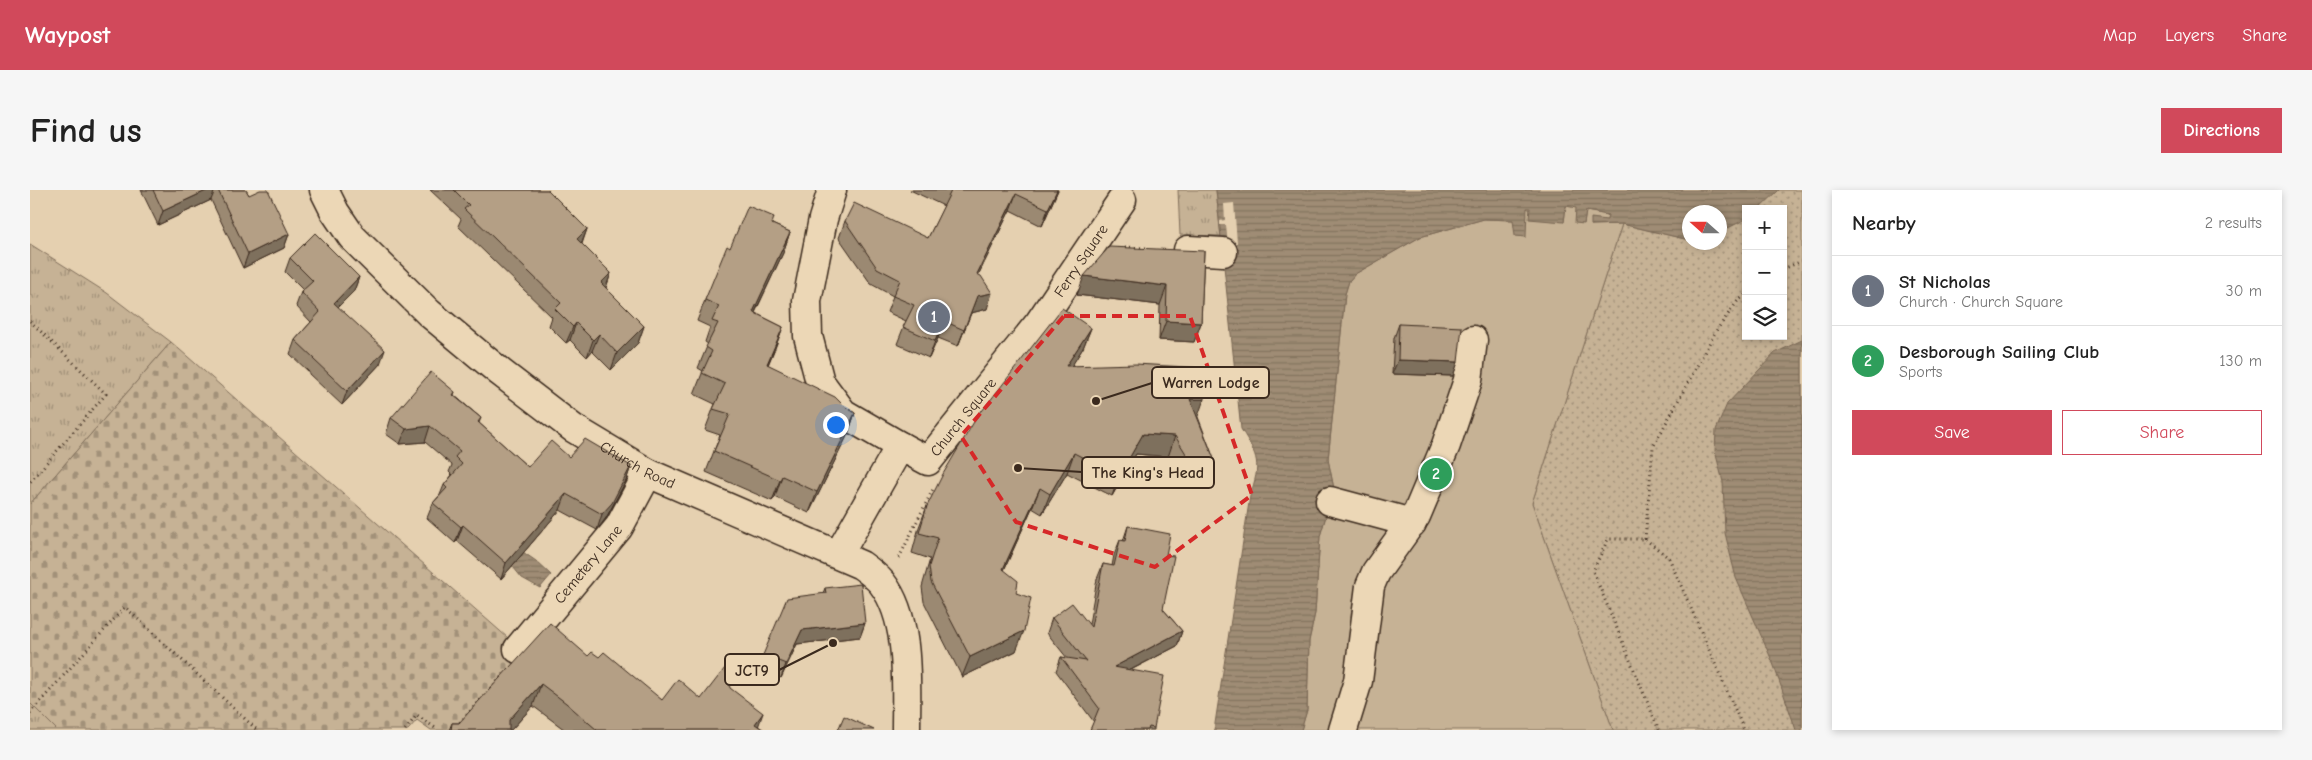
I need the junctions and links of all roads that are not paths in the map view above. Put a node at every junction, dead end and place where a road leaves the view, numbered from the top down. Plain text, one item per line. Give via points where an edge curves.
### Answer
1 (324, 190) edge
2 (832, 190) edge
3 (1122, 200) dead end
4 (1188, 250) edge
5 (1223, 252) dead end
6 (1039, 323) joint
7 (1473, 340) dead end
8 (900, 446) junction
9 (648, 473) junction
10 (1330, 502) dead end
11 (1412, 523) junction
12 (839, 554) junction
13 (518, 648) road end
14 (906, 730) edge
15 (1343, 730) edge

1 - 9 street, Church Road via 352,237 429,313 573,428
2 - 8 street via 807,302 808,336 820,382 843,413
3 - 6 street, Ferry Square
4 - 5 street
6 - 8 street, Church Square via 928,461
7 - 11 street via 1468,380 1446,445
8 - 12 street
9 - 12 street, Church Road
9 - 13 street, Cemetery Lane via 619,527
10 - 11 street
11 - 15 street via 1376,572 1370,586 1358,681
12 - 14 street, Church Road via 862,565 881,582 893,602 901,630 905,667

